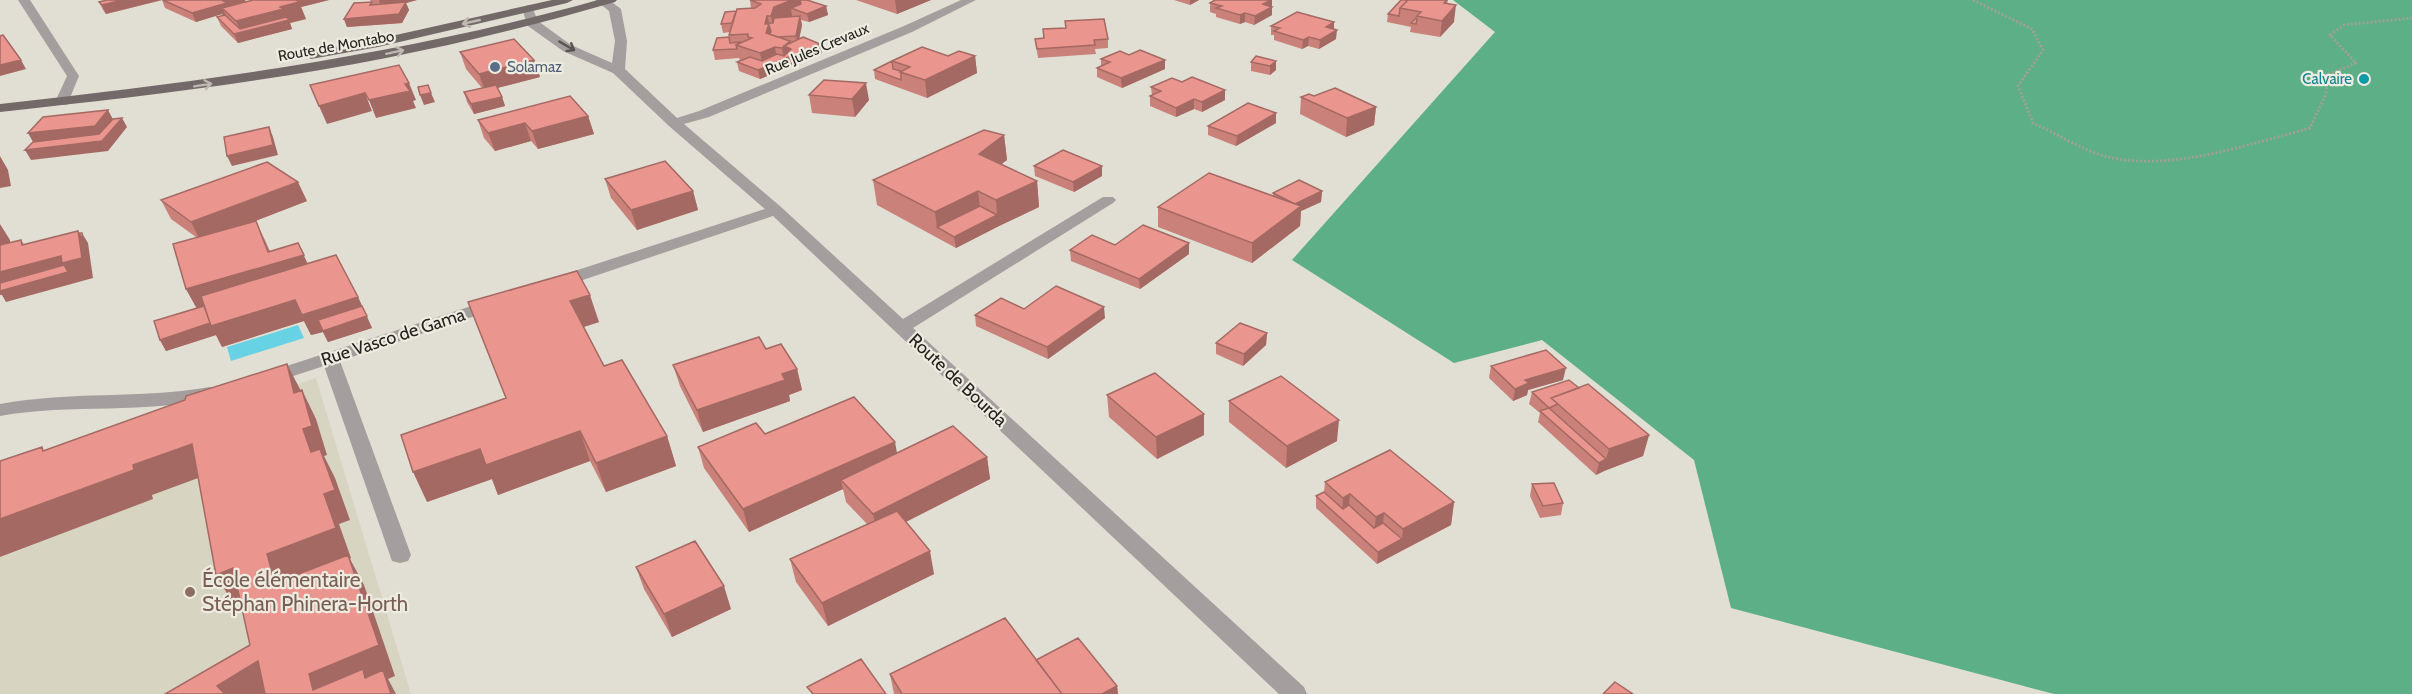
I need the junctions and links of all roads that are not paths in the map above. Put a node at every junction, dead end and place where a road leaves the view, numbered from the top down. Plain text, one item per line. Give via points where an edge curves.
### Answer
1 (24, 0) edge
2 (567, 0) edge
3 (970, 0) edge
4 (606, 1) edge
5 (528, 9) junction
6 (532, 23) junction
7 (618, 70) junction
8 (62, 102) junction
9 (0, 108) edge
10 (674, 123) junction
11 (1108, 200) dead end
12 (776, 210) junction
13 (544, 287) edge
14 (510, 298) edge
15 (902, 327) junction
16 (330, 358) junction
17 (249, 384) edge
18 (231, 389) edge
19 (0, 410) edge
20 (400, 555) dead end
21 (1295, 694) edge

1 - 8 street via 73,76
2 - 5 main road, Route de Montabo
3 - 10 street, Rue Jules Crevaux via 704,114
4 - 6 main road, Route de Montabo
4 - 7 street via 615,9 621,40
5 - 6 street
5 -> 8 main road, Route de Montabo via 378,43 122,87
6 -> 7 street, Route de Bourda via 567,48
8 -> 6 main road, Route de Montabo via 194,87 339,63
7 - 10 street, Route de Bourda
8 - 9 main road, Route de Montabo
10 - 12 street, Route de Bourda
11 - 15 street
12 - 13 street
12 - 15 street, Route de Bourda
14 - 16 street, Rue Vasco de Gama
15 - 21 street, Route de Bourda
16 - 17 street, Rue Vasco de Gama
16 - 20 street
18 - 19 street via 165,400 34,404

